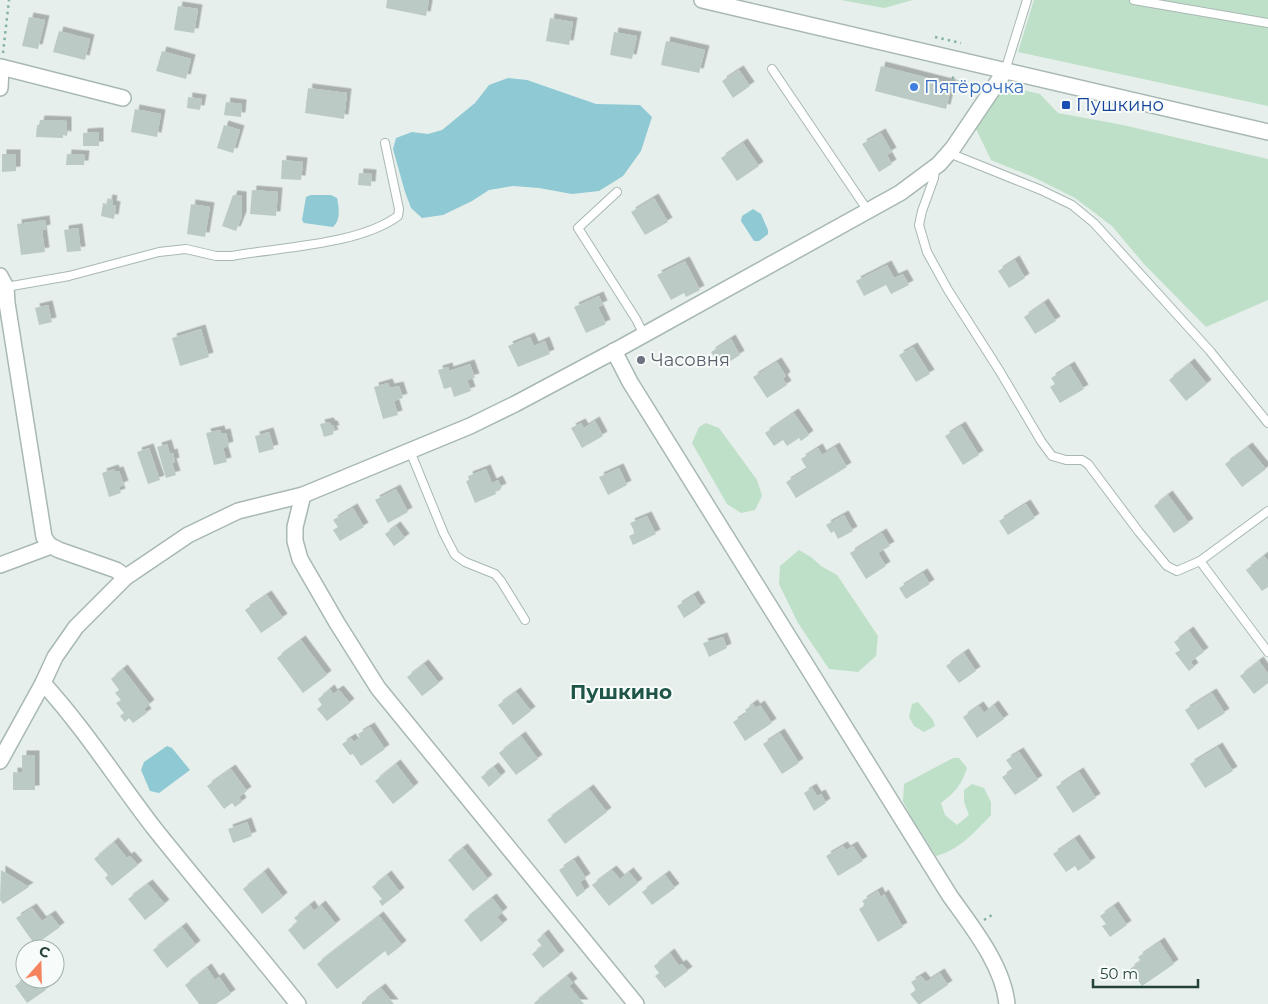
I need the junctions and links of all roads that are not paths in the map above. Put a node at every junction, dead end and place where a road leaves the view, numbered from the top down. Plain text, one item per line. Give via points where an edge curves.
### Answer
1 (702, 0) edge
2 (1027, 0) edge
3 (1134, 0) edge
4 (1268, 23) edge
5 (1, 67) edge
6 (772, 68) dead end
7 (1004, 70) junction
8 (0, 88) edge
9 (123, 98) dead end
10 (1268, 132) edge
11 (385, 143) dead end
12 (949, 153) junction
13 (935, 166) junction
14 (617, 192) dead end
15 (868, 211) junction
16 (3, 282) edge
17 (644, 335) junction
18 (614, 351) junction
19 (1268, 423) edge
20 (410, 451) junction
21 (303, 495) junction
22 (1268, 510) edge
23 (51, 546) junction
24 (1200, 560) junction
25 (0, 566) edge
26 (126, 577) junction
27 (525, 620) dead end
28 (1268, 652) edge
29 (43, 683) junction
30 (0, 761) edge
31 (298, 1004) edge
32 (636, 1004) edge
33 (1007, 1004) edge

1 - 7 street
2 - 7 lane
3 - 4 lane
5 - 8 street
5 - 9 street
6 - 15 lane
7 - 10 street
7 - 12 street
11 - 16 lane via 399,209 398,216 379,227 348,238 232,256 186,249 159,252 68,276
12 - 13 street
12 - 19 lane via 1049,193 1072,205 1094,223 1210,351
13 - 15 street via 900,193
13 - 24 lane via 919,225 924,245 1040,441 1052,456 1082,460 1088,464 1167,566 1177,571
14 - 17 lane via 578,228
15 - 17 street
16 - 23 street via 40,521 44,537
17 - 18 street
18 - 20 street via 515,404
18 - 33 street via 630,382 986,949 1006,994
20 - 21 street
20 - 27 lane via 455,555 495,574
21 - 26 street via 221,519 188,535
21 - 32 street via 295,527 300,560 378,688
22 - 24 lane
23 - 25 street
23 - 26 street via 116,570
24 - 28 lane
26 - 29 street via 76,627 55,657
29 - 30 street
29 - 31 street via 190,873

